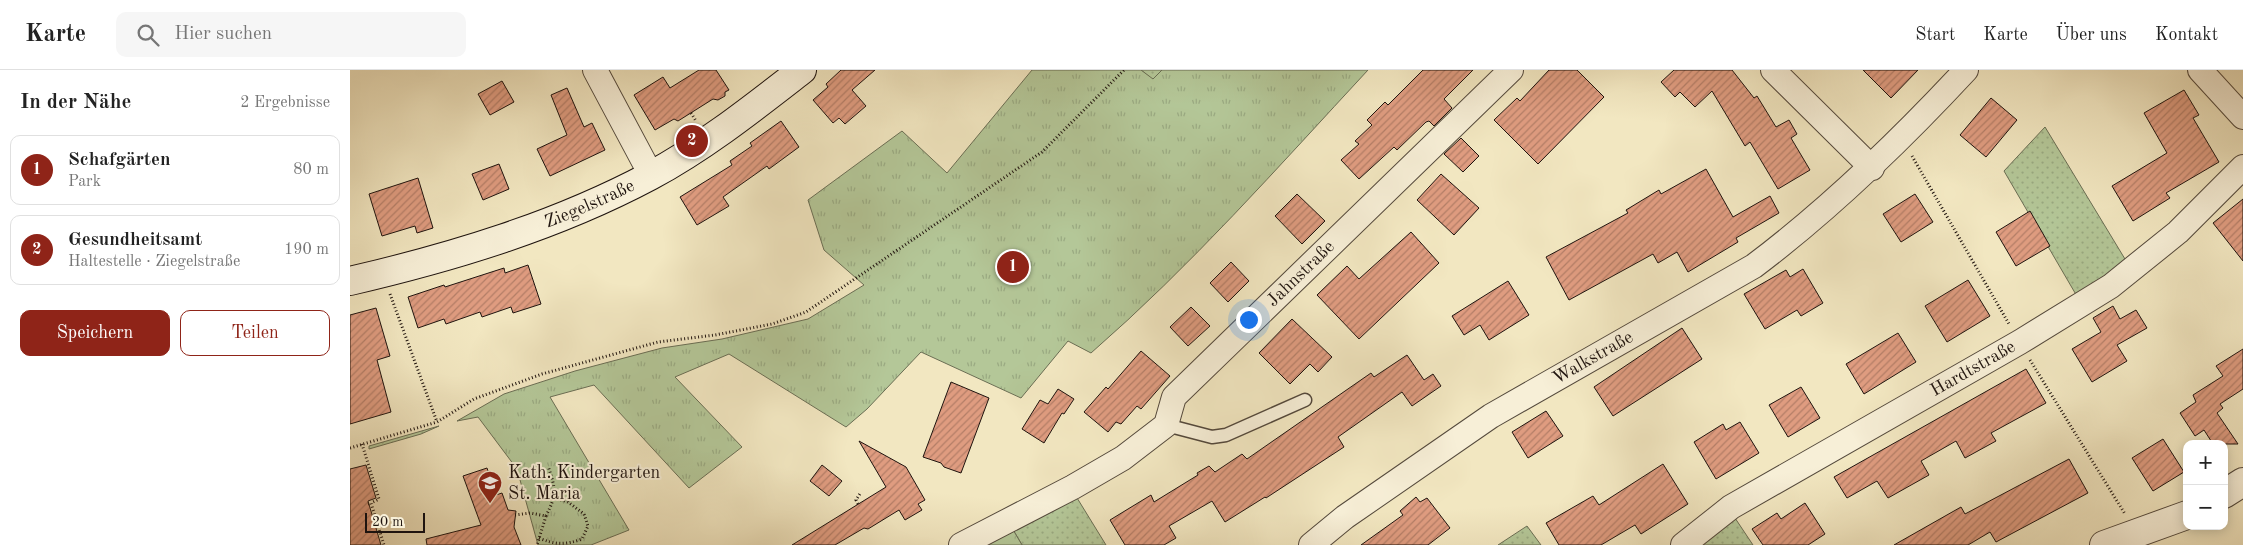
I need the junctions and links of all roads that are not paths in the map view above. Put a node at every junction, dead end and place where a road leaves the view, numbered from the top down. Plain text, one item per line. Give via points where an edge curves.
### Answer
1 (595, 70) edge
2 (802, 70) edge
3 (1512, 70) edge
4 (1773, 70) edge
5 (1966, 70) edge
6 (2200, 70) edge
7 (2243, 116) edge
8 (2243, 167) edge
9 (1872, 168) junction
10 (651, 175) junction
11 (350, 282) edge
12 (1305, 400) dead end
13 (1166, 425) junction
14 (2243, 482) edge
15 (2228, 491) edge
16 (2183, 516) edge
17 (961, 545) edge
18 (1310, 545) edge
19 (1683, 545) edge
20 (2104, 545) edge

1 - 10 street
2 - 10 main road, Ziegelstraße via 729,127
3 - 13 street, Jahnstraße via 1174,397
4 - 9 street
5 - 9 street, Walkstraße
6 - 7 street
8 - 19 street, Hardtstraße via 2178,232 2111,286 2020,342 1731,507
9 - 18 street, Walkstraße via 1754,266 1490,416
10 - 11 main road, Ziegelstraße via 534,227 463,251
12 - 13 lane via 1226,435 1212,437
13 - 17 street via 1106,468
14 - 15 main road
16 - 20 main road

